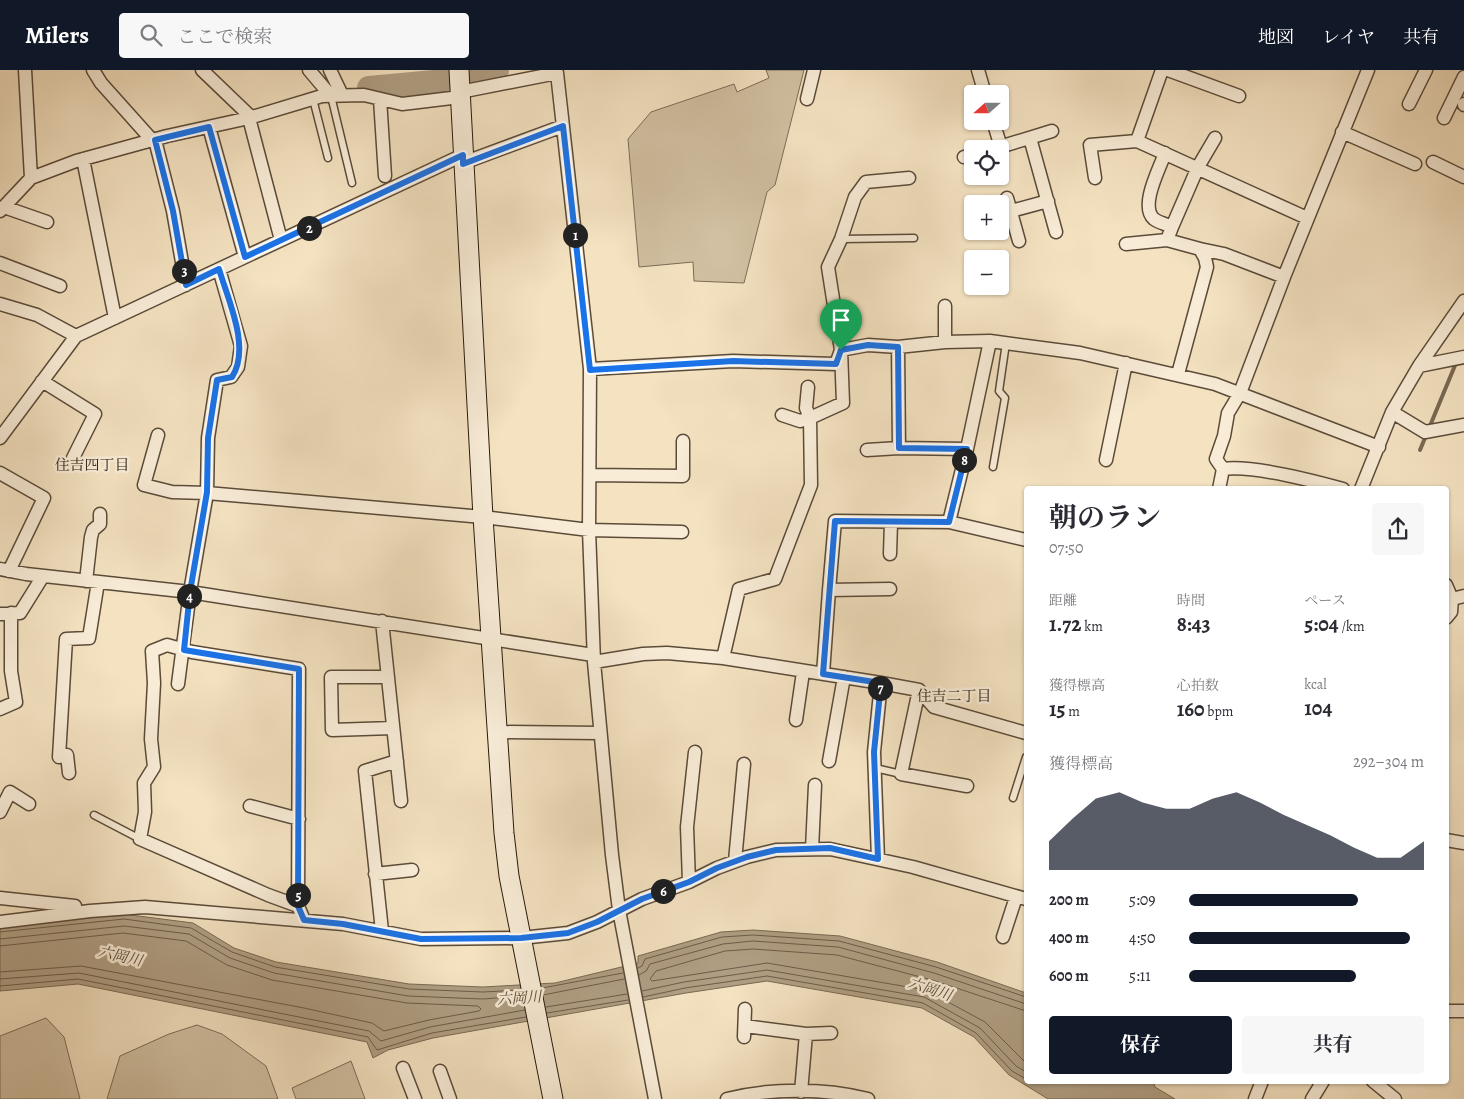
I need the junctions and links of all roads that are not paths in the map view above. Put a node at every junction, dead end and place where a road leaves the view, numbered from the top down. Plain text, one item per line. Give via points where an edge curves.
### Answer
1 (25, 70) edge
2 (93, 70) edge
3 (202, 70) edge
4 (309, 70) edge
5 (330, 70) edge
6 (814, 70) edge
7 (978, 70) edge
8 (1162, 70) edge
9 (1168, 70) edge
10 (1368, 70) edge
11 (1426, 70) edge
12 (560, 71) edge
13 (1464, 77) edge
14 (460, 83) edge
15 (983, 85) edge
16 (336, 95) junction
17 (1239, 96) dead end
18 (313, 98) junction
19 (380, 99) junction
20 (807, 99) dead end
21 (1409, 104) dead end
22 (250, 117) junction
23 (1444, 118) dead end
24 (563, 126) junction
25 (209, 127) junction
26 (1052, 131) dead end
27 (1342, 132) junction
28 (1030, 138) junction
29 (1214, 138) dead end
30 (153, 140) junction
31 (1137, 141) junction
32 (1009, 144) edge
33 (1165, 153) junction
34 (328, 158) dead end
35 (84, 159) junction
36 (463, 159) junction
37 (1433, 162) dead end
38 (1415, 164) dead end
39 (1198, 167) junction
40 (385, 176) dead end
41 (1464, 176) edge
42 (31, 178) junction
43 (909, 178) dead end
44 (1095, 178) dead end
45 (352, 183) dead end
46 (1048, 201) junction
47 (1009, 204) edge
48 (2, 209) edge
49 (1011, 211) junction
50 (1307, 218) junction
51 (47, 222) dead end
52 (1172, 227) junction
53 (1056, 232) dead end
54 (914, 238) dead end
55 (841, 239) junction
56 (281, 240) junction
57 (1167, 240) junction
58 (1019, 241) dead end
59 (1126, 244) dead end
60 (1200, 249) junction
61 (245, 257) junction
62 (0, 263) edge
63 (219, 269) junction
64 (1284, 277) junction
65 (186, 285) junction
66 (60, 286) dead end
67 (1464, 301) edge
68 (0, 304) edge
69 (945, 306) dead end
70 (115, 318) junction
71 (76, 336) junction
72 (990, 341) junction
73 (945, 342) junction
74 (1006, 343) junction
75 (898, 347) junction
76 (841, 350) junction
77 (1464, 357) edge
78 (1126, 363) junction
79 (1419, 366) junction
80 (590, 370) junction
81 (1178, 374) junction
82 (42, 381) junction
83 (808, 388) dead end
84 (1240, 393) junction
85 (1392, 412) junction
86 (782, 415) dead end
87 (810, 418) junction
88 (1464, 425) edge
89 (158, 435) dead end
90 (0, 438) edge
91 (684, 441) dead end
92 (1379, 447) junction
93 (899, 448) junction
94 (967, 449) junction
95 (867, 450) dead end
96 (73, 458) dead end
97 (1106, 460) dead end
98 (994, 467) dead end
99 (1223, 469) junction
100 (0, 473) edge
101 (590, 475) junction
102 (1220, 486) edge
103 (1332, 486) edge
104 (1362, 486) edge
105 (207, 492) junction
106 (100, 514) dead end
107 (483, 517) junction
108 (891, 522) junction
109 (949, 522) junction
110 (589, 530) junction
111 (682, 532) dead end
112 (1024, 540) edge
113 (890, 554) dead end
114 (4, 570) edge
115 (42, 576) junction
116 (92, 581) junction
117 (1449, 588) edge
118 (890, 589) dead end
119 (829, 590) junction
120 (190, 592) junction
121 (1458, 598) edge
122 (5, 614) edge
123 (1449, 614) edge
124 (382, 621) junction
125 (491, 640) junction
126 (184, 650) junction
127 (723, 658) junction
128 (593, 659) junction
129 (803, 672) junction
130 (823, 674) junction
131 (388, 677) junction
132 (844, 677) junction
133 (881, 683) junction
134 (178, 684) dead end
135 (919, 690) junction
136 (0, 709) edge
137 (796, 720) dead end
138 (393, 728) junction
139 (497, 732) junction
140 (1024, 732) edge
141 (600, 733) junction
142 (695, 752) dead end
143 (397, 761) junction
144 (829, 761) dead end
145 (1024, 763) edge
146 (744, 764) dead end
147 (875, 768) junction
148 (69, 772) dead end
149 (901, 774) junction
150 (815, 785) dead end
151 (967, 786) dead end
152 (1013, 798) dead end
153 (401, 801) dead end
154 (29, 804) dead end
155 (250, 806) dead end
156 (0, 812) edge
157 (94, 815) dead end
158 (299, 819) junction
159 (140, 839) junction
160 (1449, 840) edge
161 (1464, 843) edge
162 (812, 849) junction
163 (878, 859) junction
164 (735, 861) junction
165 (412, 870) dead end
166 (375, 874) junction
167 (689, 882) junction
168 (0, 898) edge
169 (1021, 898) edge
170 (298, 906) junction
171 (619, 910) junction
172 (80, 912) junction
173 (304, 920) junction
174 (0, 922) edge
175 (382, 932) junction
176 (1003, 937) dead end
177 (521, 938) junction
178 (745, 1009) dead end
179 (1464, 1011) edge
180 (1449, 1012) edge
181 (1464, 1018) edge
182 (832, 1033) dead end
183 (806, 1034) junction
184 (403, 1068) dead end
185 (440, 1071) dead end
186 (1261, 1084) edge
187 (1321, 1084) edge
188 (1377, 1084) edge
189 (801, 1092) junction
190 (756, 1096) edge
191 (415, 1099) edge
192 (450, 1099) edge
193 (553, 1099) edge
194 (655, 1099) edge
195 (727, 1099) edge
196 (868, 1099) edge
197 (1255, 1099) edge
198 (1312, 1099) edge
199 (1395, 1099) edge

1 - 42 street
2 - 30 street
3 - 22 street
4 - 16 street
5 - 16 street
6 - 20 street
7 - 15 street
8 - 31 street
9 - 17 street
10 - 27 street
11 - 21 street
12 - 14 street
12 - 24 street
13 - 23 street
14 - 19 street via 402,104
14 - 36 street
16 - 18 street
16 - 19 street via 364,95
16 - 45 lane
18 - 22 street
18 - 34 lane
19 - 40 street
22 - 25 street
22 - 56 street
24 - 36 street
24 - 80 street
25 - 30 street
25 - 61 street
26 - 28 street
27 - 38 street
27 - 50 street
28 - 32 street
28 - 46 street
29 - 39 street
30 - 35 street
30 - 65 street via 173,211
31 - 33 street
31 - 44 street via 1090,145
33 - 39 street
33 - 52 street via 1148,207 1155,219
35 - 42 street
35 - 70 street
36 - 56 street
36 - 107 street
37 - 41 street
39 - 50 street
39 - 52 street
42 - 48 street
43 - 55 street via 866,182 855,198
46 - 49 street
46 - 53 street
47 - 49 street
48 - 51 street
49 - 58 street
50 - 64 street
52 - 57 street
54 - 55 lane
55 - 76 street via 828,267
56 - 61 street
57 - 59 street
57 - 60 street
60 - 64 street via 1224,254
60 - 81 street via 1207,267
61 - 63 street
62 - 66 street
63 - 65 street
63 - 105 street via 241,346 238,367 232,377 217,380 208,438
64 - 84 street
65 - 70 street
67 - 79 street
68 - 71 street via 37,315
69 - 73 street
70 - 71 street
71 - 82 street
72 - 73 street
72 - 74 street
72 - 94 street
73 - 75 street
74 - 78 street
74 - 98 lane via 999,391 1005,398
75 - 76 street via 868,345
75 - 93 street
76 - 80 street via 836,364 733,361
76 - 87 street via 843,403
77 - 79 street
78 - 81 street
78 - 97 street
79 - 85 street
80 - 101 street
81 - 84 street
82 - 90 street
82 - 96 street via 95,414
83 - 87 street via 806,408
84 - 92 street
84 - 99 street via 1228,413 1216,458
85 - 88 street via 1425,432
85 - 92 street
86 - 87 street via 800,421
87 - 127 street via 811,485 803,509 774,579 739,589
89 - 105 street via 144,485 172,492
91 - 101 street via 683,476
92 - 104 street
93 - 94 street
93 - 95 street
94 - 109 street
99 - 102 street
99 - 103 street via 1236,467
100 - 114 street via 44,498
101 - 110 street
105 - 107 street
105 - 120 street
106 - 116 street via 100,524 91,537
107 - 110 street
107 - 125 street
108 - 109 street
108 - 113 street
108 - 119 street via 835,521
109 - 112 street
110 - 111 street
110 - 128 street
114 - 115 street
115 - 116 street
115 - 122 street via 20,613
116 - 120 street
116 - 148 street via 89,638 66,639 59,757 67,755
117 - 121 street
118 - 119 street
119 - 130 street
120 - 124 street
120 - 126 street
121 - 123 street
122 - 136 street via 16,702
124 - 125 street
124 - 131 street
125 - 128 street
125 - 139 street
126 - 134 street
126 - 158 street via 299,669
126 - 159 street via 167,645 152,651 151,739 154,767 144,783 146,812
127 - 128 street via 643,654
127 - 129 street
128 - 141 street
129 - 130 street
129 - 137 street
130 - 132 street
131 - 138 street
131 - 138 street via 331,677 332,730
132 - 133 street
132 - 144 street
133 - 135 street
133 - 147 street via 875,731
135 - 140 street via 934,707
135 - 149 street
138 - 143 street
139 - 141 street
139 - 177 street via 504,833
141 - 171 street
142 - 167 street via 687,827
143 - 153 street
143 - 166 street via 365,771
145 - 152 lane
146 - 164 street
147 - 149 lane
147 - 163 street
149 - 151 street
150 - 162 street
154 - 156 street via 10,792
155 - 158 street
157 - 159 lane
158 - 170 street
159 - 170 street via 268,896
160 - 161 street
162 - 163 street via 830,848
162 - 164 street via 776,850
163 - 169 street
164 - 167 street
165 - 166 street
166 - 175 street
167 - 171 street
168 - 172 street via 74,906
169 - 176 street
170 - 173 street
171 - 177 street via 568,933
171 - 194 street
172 - 173 street via 146,907
172 - 174 street
173 - 175 street
175 - 177 street via 421,939
177 - 193 street
178 - 183 street via 744,1032
179 - 180 street
179 - 181 street
182 - 183 street
183 - 189 street
184 - 191 street
185 - 192 street
186 - 197 street
187 - 198 street
188 - 199 street
189 - 190 street
189 - 196 street via 848,1094
190 - 195 street

